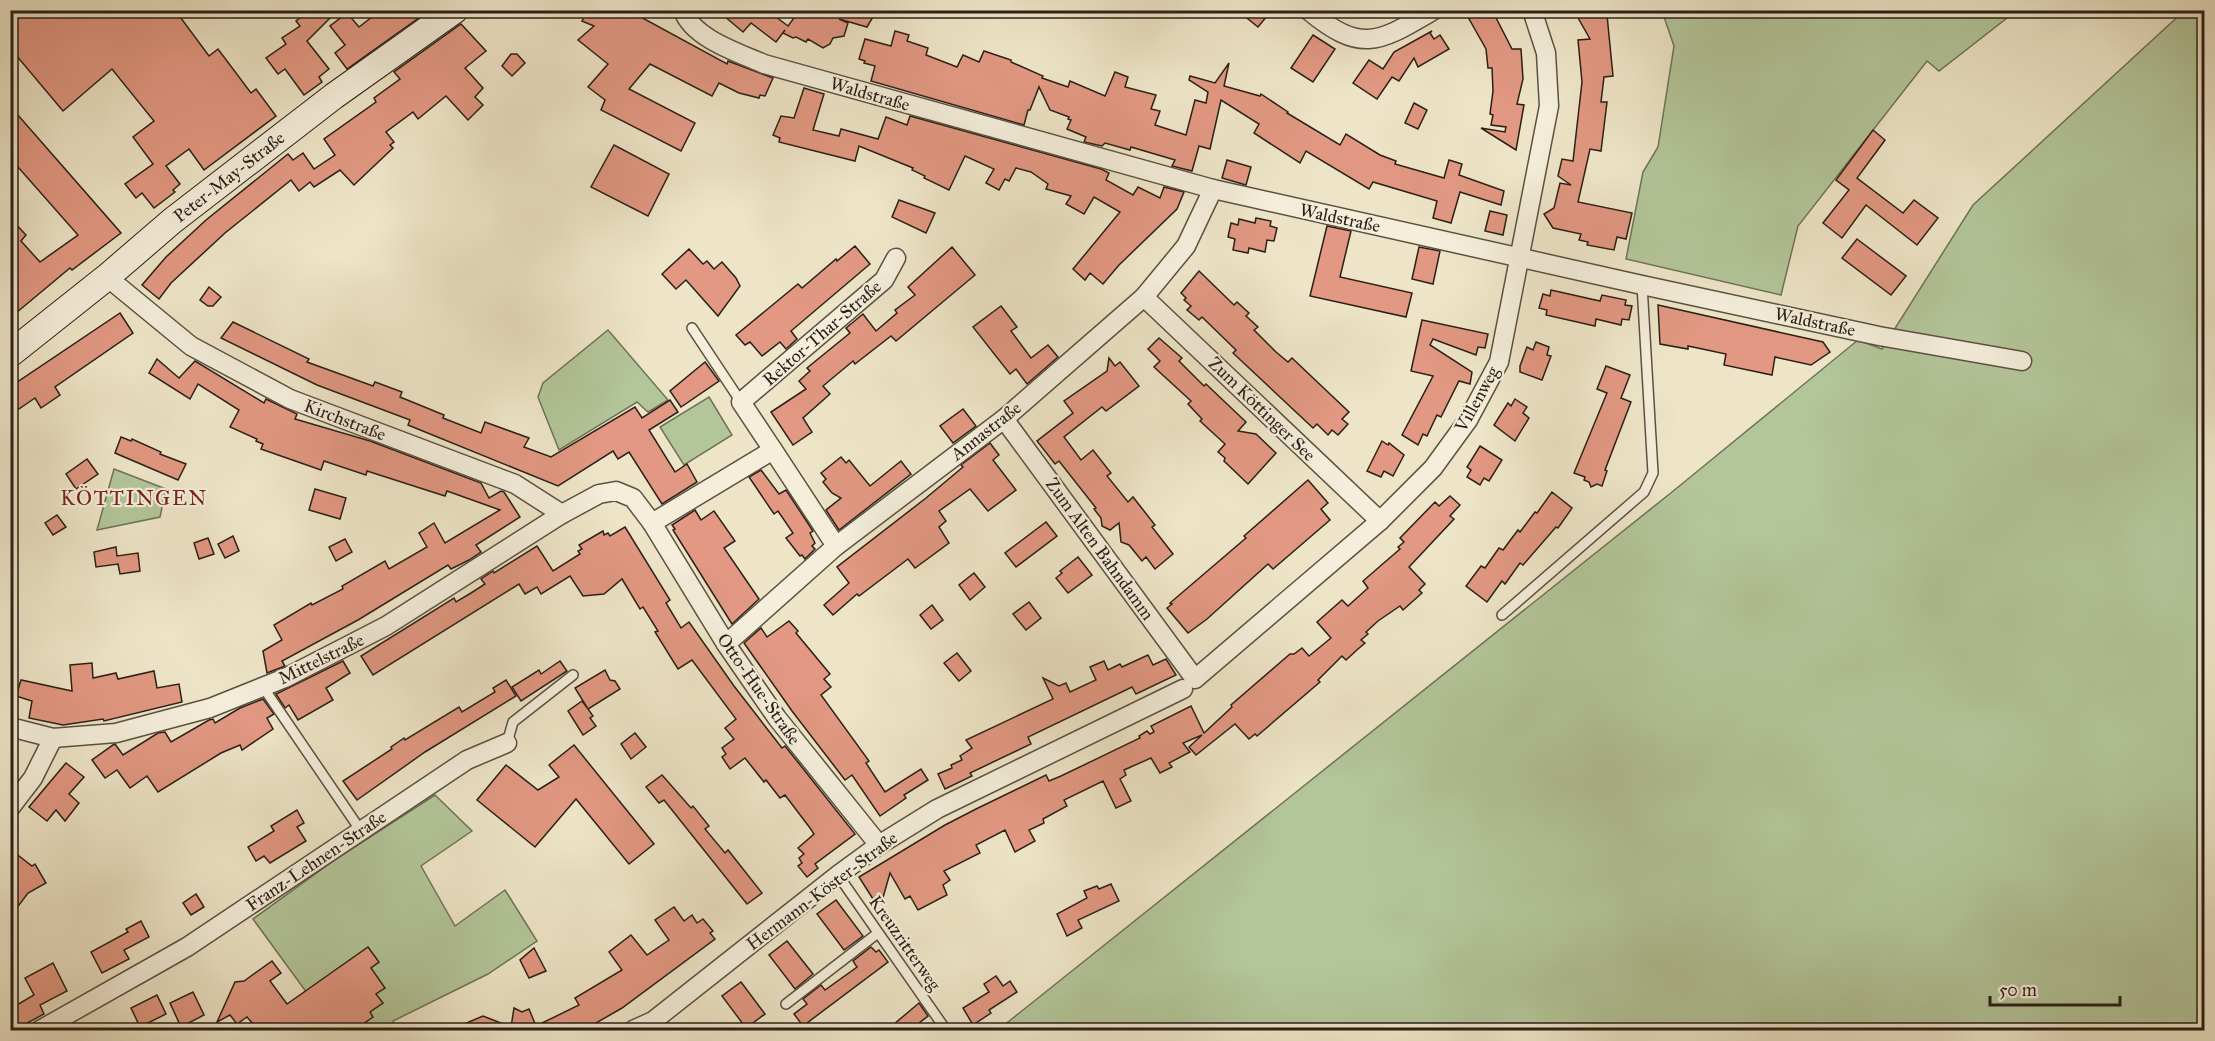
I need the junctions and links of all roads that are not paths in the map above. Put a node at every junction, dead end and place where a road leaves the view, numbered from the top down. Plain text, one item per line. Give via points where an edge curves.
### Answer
1 (455, 10) edge
2 (683, 10) edge
3 (1308, 10) edge
4 (1434, 10) edge
5 (1532, 10) edge
6 (1213, 189) junction
7 (1520, 257) junction
8 (896, 258) dead end
9 (107, 277) junction
10 (1642, 285) junction
11 (1144, 297) junction
12 (692, 328) dead end
13 (10, 354) edge
14 (2022, 361) dead end
15 (741, 402) junction
16 (1004, 419) junction
17 (773, 450) junction
18 (562, 514) junction
19 (1380, 521) junction
20 (652, 523) junction
21 (836, 546) junction
22 (1502, 615) dead end
23 (726, 644) junction
24 (573, 675) dead end
25 (1189, 684) junction
26 (263, 687) junction
27 (10, 727) edge
28 (53, 738) junction
29 (507, 743) joint
30 (10, 808) edge
31 (361, 831) junction
32 (879, 845) junction
33 (838, 875) junction
34 (878, 933) junction
35 (786, 1004) dead end
36 (44, 1030) edge
37 (633, 1030) edge
38 (946, 1030) edge

1 - 9 main road, Peter-May-Straße via 344,88 172,221
2 - 6 street, Waldstraße via 687,22 719,45 764,64
3 - 4 street via 1330,28 1358,40 1391,35
5 - 7 street, Villenweg via 1546,53 1549,106
6 - 7 street, Waldstraße
6 - 11 street, Annastraße via 1186,246
7 - 10 street, Waldstraße
7 - 19 street, Villenweg via 1499,362 1491,378 1468,420 1434,468
8 - 15 street, Rektor-Thar-Straße via 884,280
9 - 13 main road, Peter-May-Straße
9 - 18 street, Kirchstraße via 192,346 290,399 515,484
10 - 14 street, Waldstraße via 1879,336
10 - 22 lane via 1653,472 1644,492
11 - 16 street, Annastraße
11 - 19 street, Zum Köttinger See
12 - 15 lane
15 - 17 street
16 - 21 street, Annastraße
16 - 25 street, Zum Alten Bahndamm
17 - 20 street
17 - 21 street
18 - 20 street, Otto-Hue-Straße via 599,494 616,491 633,498
18 - 26 street, Mittelstraße via 386,626
19 - 25 street, Villenweg
20 - 23 street, Otto-Hue-Straße
21 - 23 street, Annastraße
23 - 32 street, Otto-Hue-Straße via 777,718
24 - 29 lane, Franz-Lehnen-Straße via 513,722
25 - 32 street, Hermann-Köster-Straße via 937,809
26 - 28 street, Mittelstraße via 210,708 117,733
26 - 31 lane
27 - 28 street, Mittelstraße
28 - 30 street via 33,778
29 - 31 street, Franz-Lehnen-Straße via 467,760
31 - 36 street, Franz-Lehnen-Straße via 187,947
32 - 33 street, Hermann-Köster-Straße
33 - 34 lane, Kreuzritterweg
33 - 37 street, Hermann-Köster-Straße via 653,1021
34 - 35 lane
34 - 38 lane, Kreuzritterweg

